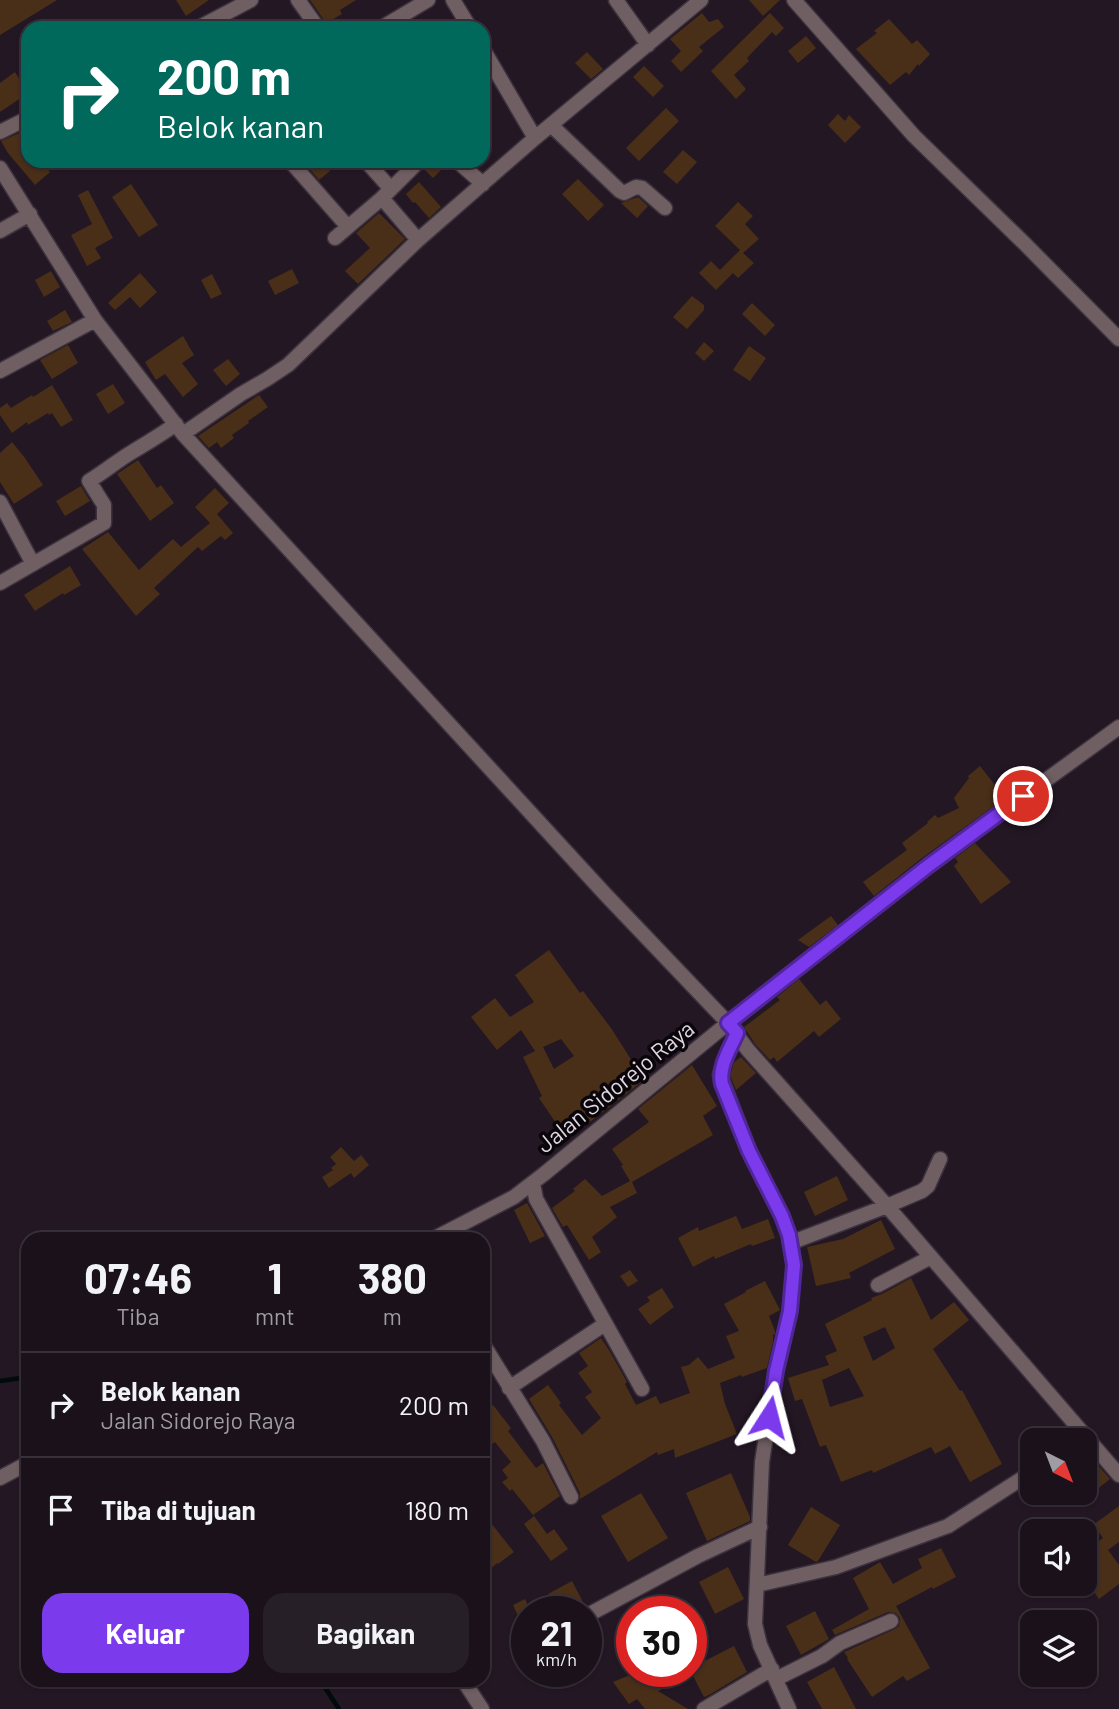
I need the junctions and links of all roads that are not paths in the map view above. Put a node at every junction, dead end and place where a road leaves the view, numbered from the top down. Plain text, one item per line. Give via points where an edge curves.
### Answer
1 (251, 0) edge
2 (298, 0) edge
3 (428, 0) edge
4 (453, 0) edge
5 (615, 0) edge
6 (701, 0) edge
7 (794, 0) edge
8 (211, 21) edge
9 (313, 21) edge
10 (392, 21) edge
11 (466, 21) edge
12 (648, 45) junction
13 (490, 61) edge
14 (21, 122) edge
15 (551, 125) junction
16 (0, 132) edge
17 (535, 138) junction
18 (0, 168) edge
19 (296, 168) edge
20 (370, 168) edge
21 (412, 168) edge
22 (465, 168) edge
23 (483, 184) junction
24 (386, 193) junction
25 (665, 208) dead end
26 (30, 214) junction
27 (348, 227) junction
28 (0, 231) edge
29 (335, 238) dead end
30 (418, 240) junction
31 (95, 320) junction
32 (1119, 339) edge
33 (0, 371) edge
34 (180, 429) junction
35 (0, 502) edge
36 (33, 564) junction
37 (0, 583) edge
38 (1119, 727) edge
39 (733, 1028) junction
40 (940, 1159) dead end
41 (533, 1183) junction
42 (887, 1206) junction
43 (446, 1232) edge
44 (790, 1242) junction
45 (931, 1257) junction
46 (878, 1285) dead end
47 (605, 1324) junction
48 (490, 1356) edge
49 (509, 1388) junction
50 (642, 1389) dead end
51 (1076, 1428) edge
52 (1097, 1452) edge
53 (21, 1467) edge
54 (1119, 1475) edge
55 (0, 1478) edge
56 (1020, 1480) edge
57 (572, 1497) dead end
58 (760, 1527) junction
59 (757, 1585) junction
60 (602, 1607) edge
61 (891, 1621) dead end
62 (774, 1674) junction
63 (468, 1687) edge
64 (482, 1709) edge
65 (704, 1709) edge
66 (789, 1709) edge

1 - 8 street
2 - 9 street
3 - 10 street
4 - 11 street
5 - 12 street
6 - 12 street
7 - 32 street via 914,136
12 - 15 street
13 - 17 street
14 - 16 street
15 - 17 street
15 - 25 street via 620,191 642,188
17 - 23 street
18 - 26 street
19 - 27 street
20 - 24 street
21 - 24 street
22 - 23 street
23 - 30 street
24 - 27 street
24 - 30 street
26 - 28 street
26 - 31 street
27 - 29 street
30 - 34 street via 288,365
31 - 33 street
31 - 34 street
34 - 36 street via 132,452 89,481 104,506 104,523
34 - 39 street
35 - 36 street
36 - 37 street
38 - 39 street, Jalan Sidorejo Raya via 928,866
39 - 41 street, Jalan Sidorejo Raya
39 - 42 street
39 - 44 street via 720,1075
40 - 42 street via 928,1186
41 - 43 street, Jalan Sidorejo Raya
41 - 47 street via 536,1199
42 - 44 street
42 - 45 street
44 - 58 street via 794,1265 790,1311 762,1462
45 - 46 street
45 - 51 street
47 - 49 street
47 - 50 street
48 - 49 street
49 - 57 street
52 - 54 street
53 - 55 street
56 - 59 street via 948,1526 836,1567
58 - 59 street
58 - 60 street
59 - 62 street via 755,1624
61 - 62 street
62 - 65 street
62 - 66 street
63 - 64 street

